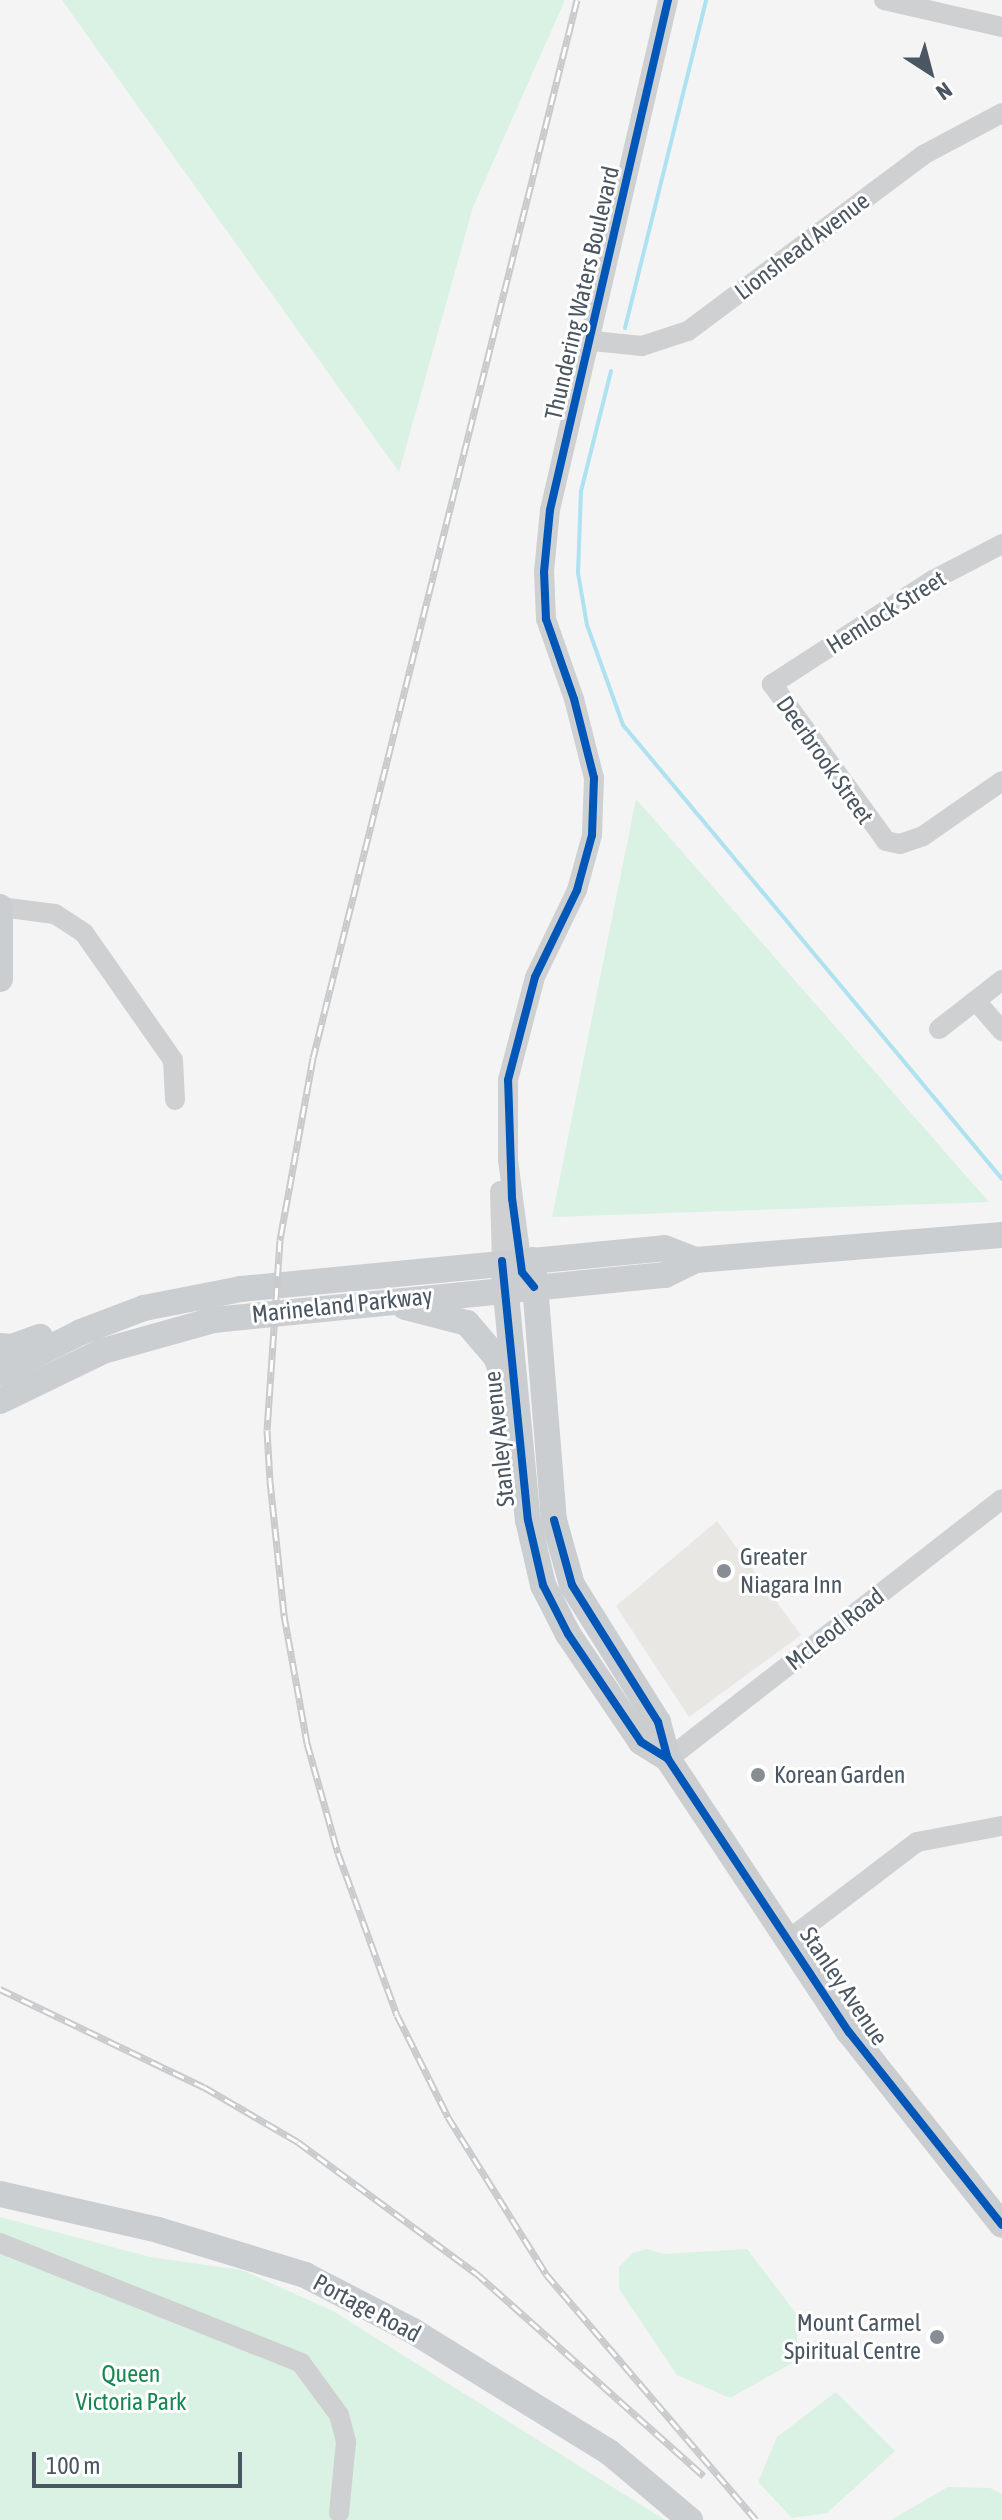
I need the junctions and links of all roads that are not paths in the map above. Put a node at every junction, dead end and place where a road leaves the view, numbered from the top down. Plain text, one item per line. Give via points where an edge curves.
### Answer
1 (668, 0) edge
2 (884, 0) edge
3 (1002, 27) edge
4 (1002, 113) edge
5 (593, 341) junction
6 (1002, 544) edge
7 (772, 684) joint
8 (1002, 781) edge
9 (0, 907) edge
10 (0, 979) edge
11 (1002, 980) edge
12 (976, 1001) junction
13 (939, 1029) dead end
14 (1002, 1031) edge
15 (175, 1100) dead end
16 (508, 1160) junction
17 (1002, 1235) edge
18 (522, 1267) junction
19 (505, 1288) junction
20 (241, 1289) junction
21 (366, 1302) junction
22 (0, 1346) edge
23 (0, 1373) edge
24 (0, 1401) edge
25 (513, 1401) junction
26 (1002, 1499) edge
27 (668, 1759) junction
28 (1002, 1826) edge
29 (788, 1940) junction
30 (0, 2194) edge
31 (1002, 2225) edge
32 (0, 2243) edge
33 (339, 2513) dead end
34 (690, 2520) edge

1 - 5 street, Thundering Waters Boulevard
2 - 3 street
4 - 5 street, Lionshead Avenue via 923,155 688,331 642,346
5 - 16 street, Thundering Waters Boulevard via 550,510 544,572 546,619 588,744 594,778 592,835 577,890 535,977 520,1031 508,1080
6 - 7 street, Hemlock Street via 933,580
7 - 8 street, Deerbrook Street via 886,841 900,844 923,836
9 - 10 main road
9 - 15 street via 55,914 84,933 173,1060
11 - 12 street
12 - 13 street
12 - 14 street
16 - 18 street, Thundering Waters Boulevard via 521,1185
16 - 18 street, Thundering Waters Boulevard via 500,1188
17 - 18 main road, Marineland Parkway via 696,1260 664,1248
18 - 19 main road, Stanley Avenue
18 - 20 main road, Marineland Parkway
18 - 27 main road, Stanley Avenue via 561,1555 587,1613 658,1722
19 - 21 main road, Marineland Parkway
19 - 25 main road, Stanley Avenue
20 - 22 main road via 169,1295 107,1310 12,1347
20 - 23 main road, Marineland Parkway via 144,1308 81,1332
21 - 24 main road, Marineland Parkway via 213,1320 126,1342
21 - 25 main road via 424,1309 467,1323 496,1357
25 - 27 main road, Stanley Avenue via 528,1520 543,1585 568,1634 641,1742
26 - 27 street, McLeod Road
27 - 29 main road, Stanley Avenue
28 - 29 street via 917,1842
29 - 31 main road, Stanley Avenue via 907,2110
30 - 34 main road, Portage Road via 158,2230 305,2275 413,2331 609,2452
32 - 33 street via 301,2363 339,2415 346,2442

